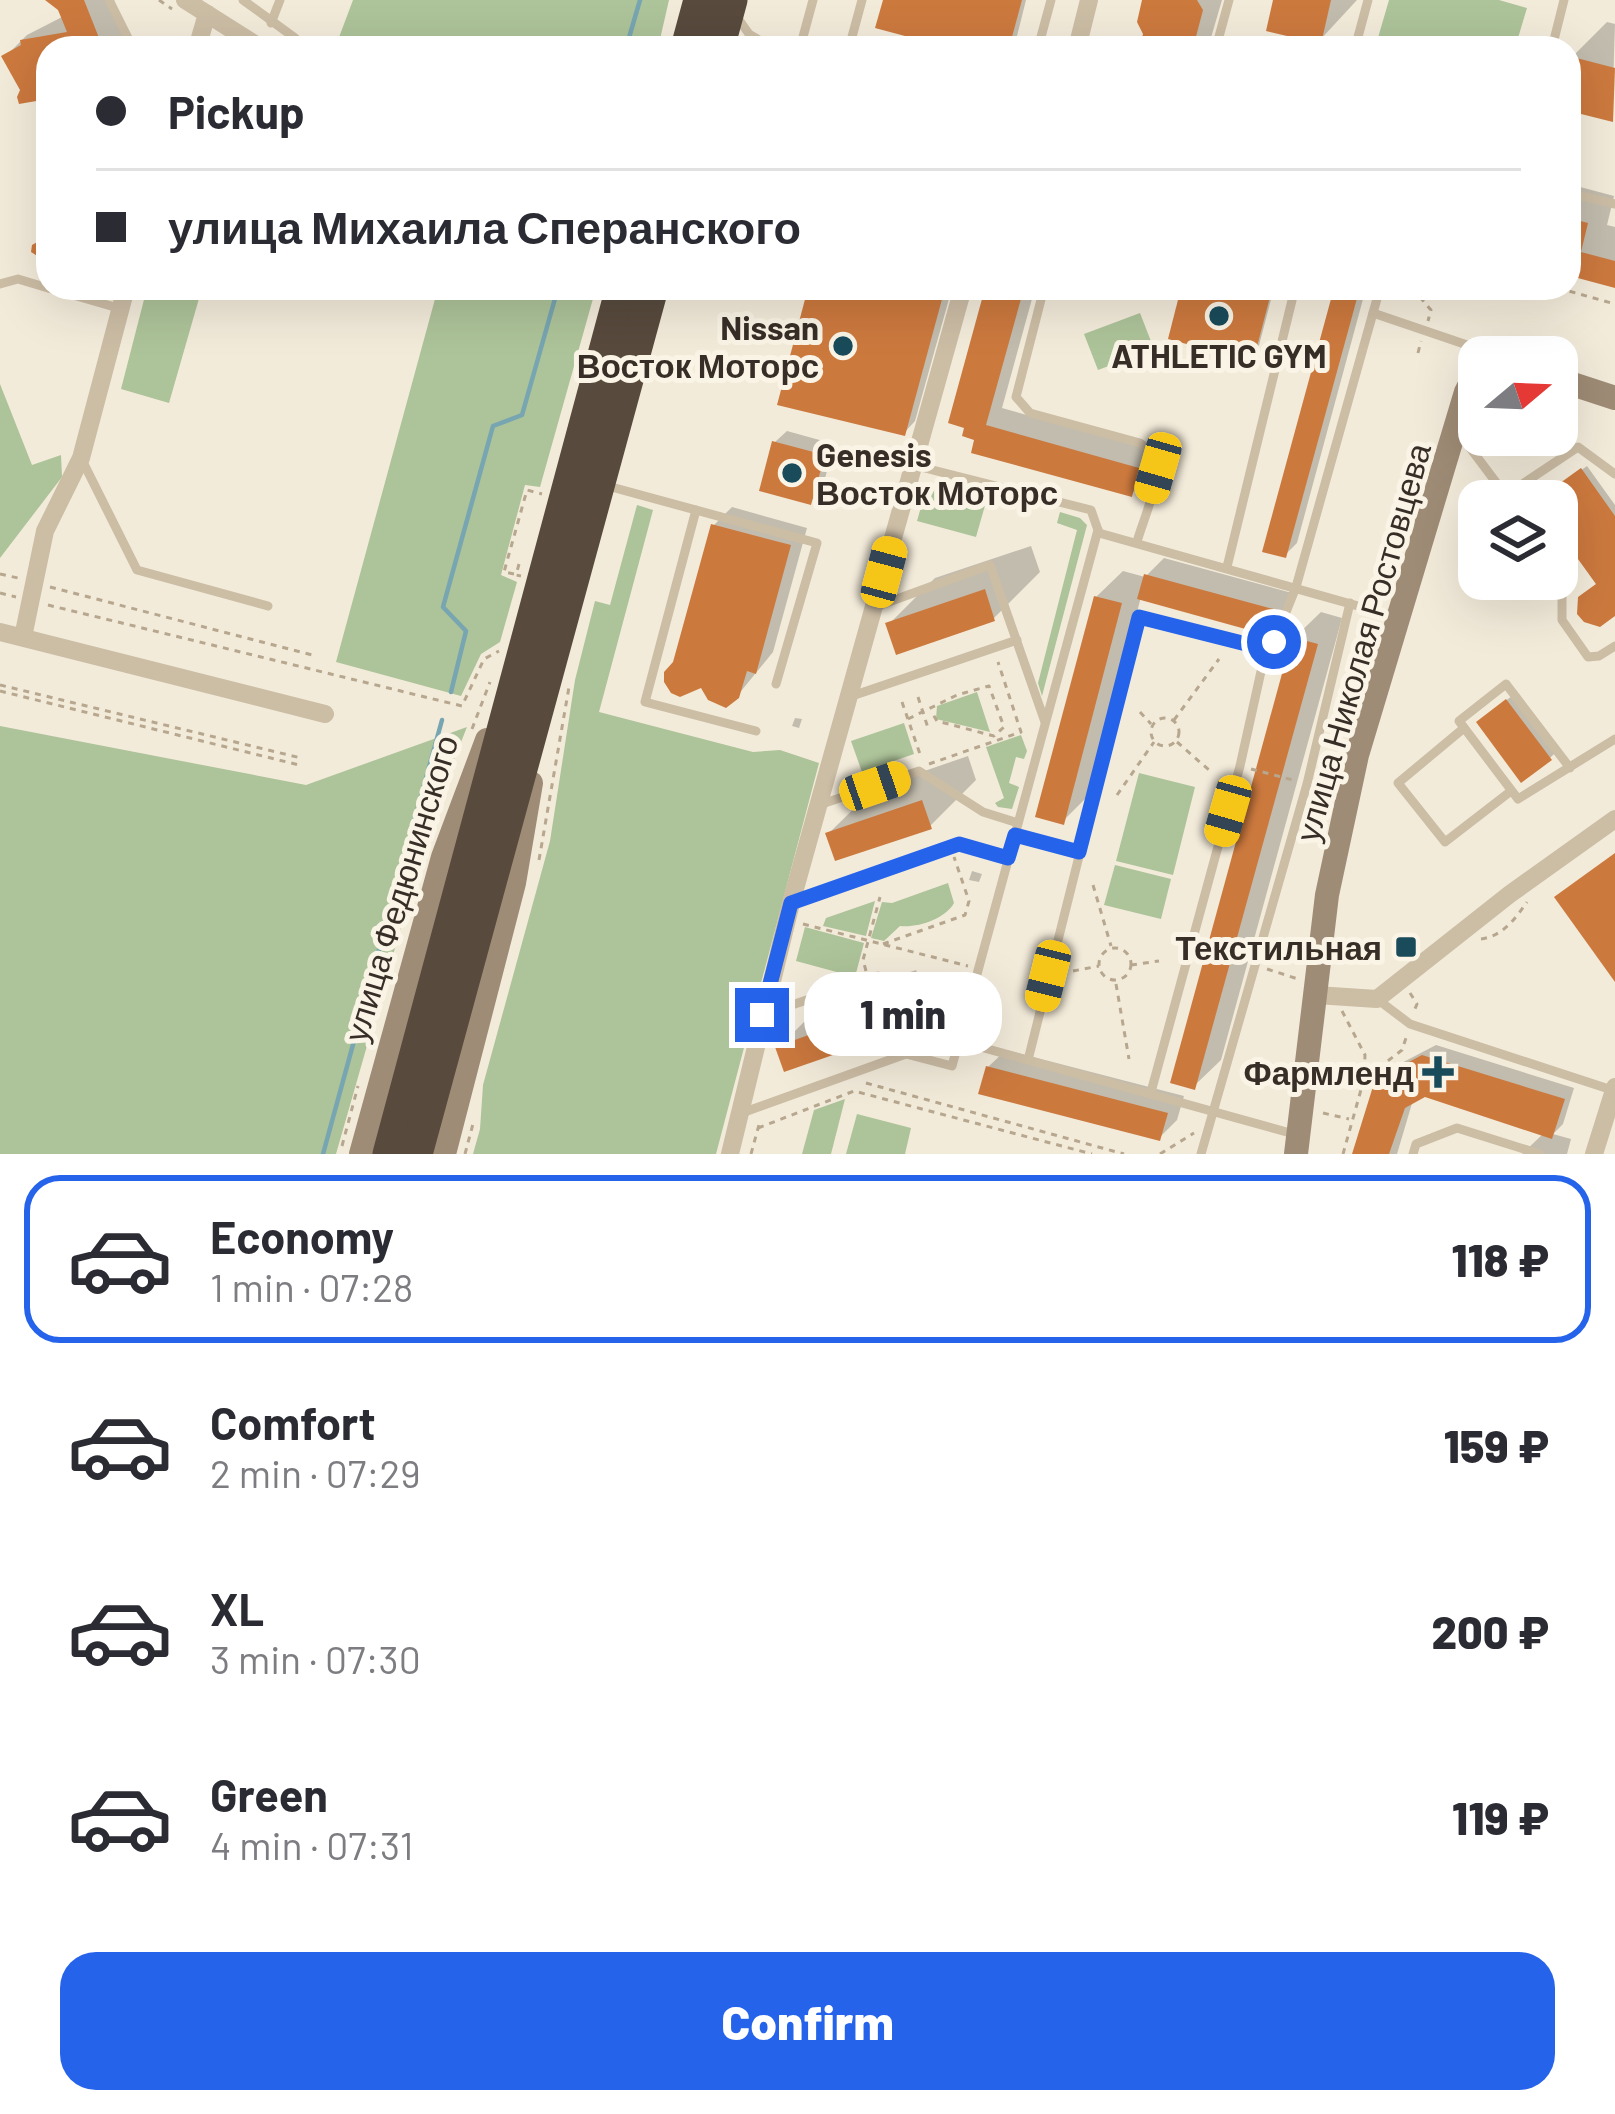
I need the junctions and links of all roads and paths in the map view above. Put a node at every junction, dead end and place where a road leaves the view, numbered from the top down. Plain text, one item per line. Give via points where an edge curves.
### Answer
1 (109, 0) edge
2 (185, 0) edge
3 (243, 0) edge
4 (280, 0) edge
5 (700, 0) edge
6 (732, 0) edge
7 (813, 0) edge
8 (862, 0) edge
9 (1051, 0) edge
10 (1089, 0) edge
11 (1229, 0) edge
12 (1368, 0) edge
13 (1564, 0) edge
14 (207, 14) junction
15 (271, 23) junction
16 (127, 36) edge
17 (201, 36) edge
18 (241, 36) edge
19 (292, 36) edge
20 (690, 36) edge
21 (722, 36) edge
22 (754, 36) edge
23 (803, 36) edge
24 (852, 36) edge
25 (1041, 36) edge
26 (1080, 36) edge
27 (1219, 36) edge
28 (1358, 36) edge
29 (1555, 36) edge
30 (1581, 196) edge
31 (1615, 204) edge
32 (0, 284) edge
33 (36, 284) edge
34 (1581, 294) edge
35 (89, 300) edge
36 (123, 300) edge
37 (619, 300) edge
38 (649, 300) edge
39 (959, 300) edge
40 (1041, 300) edge
41 (1292, 300) edge
42 (1376, 300) edge
43 (1615, 304) edge
44 (120, 309) junction
45 (1372, 314) junction
46 (1458, 342) edge
47 (1578, 386) edge
48 (1615, 398) edge
49 (1458, 424) edge
50 (1456, 429) junction
51 (81, 458) junction
52 (911, 465) junction
53 (1615, 474) edge
54 (1494, 480) edge
55 (1533, 480) edge
56 (599, 484) junction
57 (544, 494) dead end
58 (696, 510) junction
59 (1098, 530) junction
60 (1137, 542) junction
61 (519, 564) dead end
62 (1228, 566) junction
63 (0, 574) edge
64 (1297, 587) junction
65 (33, 592) junction
66 (0, 593) edge
67 (1562, 600) edge
68 (1350, 603) junction
69 (268, 606) dead end
70 (874, 608) junction
71 (1396, 616) junction
72 (0, 632) edge
73 (22, 637) junction
74 (1018, 640) junction
75 (1615, 646) edge
76 (993, 648) junction
77 (1266, 649) junction
78 (526, 650) junction
79 (316, 656) dead end
80 (1219, 658) dead end
81 (776, 684) dead end
82 (0, 688) edge
83 (849, 697) junction
84 (918, 697) dead end
85 (902, 702) dead end
86 (931, 711) junction
87 (1140, 712) dead end
88 (923, 713) junction
89 (326, 714) dead end
90 (908, 718) junction
91 (1173, 721) junction
92 (1045, 722) junction
93 (1153, 725) junction
94 (928, 728) dead end
95 (1464, 728) junction
96 (756, 731) dead end
97 (1615, 739) edge
98 (1154, 741) junction
99 (1176, 741) junction
100 (300, 761) dead end
101 (1240, 766) junction
102 (1570, 768) junction
103 (1209, 770) dead end
104 (1307, 784) junction
105 (1511, 791) junction
106 (1117, 795) dead end
107 (819, 805) junction
108 (1615, 819) edge
109 (1016, 829) junction
110 (951, 847) junction
111 (1079, 852) junction
112 (1008, 858) junction
113 (1093, 885) dead end
114 (1531, 896) dead end
115 (880, 897) dead end
116 (791, 903) junction
117 (799, 923) dead end
118 (868, 940) junction
119 (1473, 940) dead end
120 (883, 944) junction
121 (1191, 947) junction
122 (1112, 949) junction
123 (1159, 961) dead end
124 (1258, 964) junction
125 (1131, 965) junction
126 (1099, 966) junction
127 (970, 967) dead end
128 (1073, 971) dead end
129 (869, 979) junction
130 (1115, 980) junction
131 (1311, 988) junction
132 (1408, 990) dead end
133 (1377, 999) junction
134 (1345, 1000) junction
135 (762, 1015) junction
136 (1410, 1024) junction
137 (959, 1041) junction
138 (906, 1054) junction
139 (1129, 1059) dead end
140 (1028, 1060) junction
141 (1364, 1079) junction
142 (1614, 1089) edge
143 (854, 1091) junction
144 (1150, 1092) junction
145 (766, 1104) junction
146 (1304, 1108) junction
147 (1212, 1113) junction
148 (739, 1114) junction
149 (1352, 1120) junction
150 (1205, 1126) dead end
151 (758, 1128) junction
152 (1298, 1145) edge
153 (362, 1154) edge
154 (389, 1154) edge
155 (416, 1154) edge
156 (444, 1154) edge
157 (730, 1154) edge
158 (751, 1154) edge
159 (1092, 1154) edge
160 (1124, 1154) edge
161 (1160, 1154) edge
162 (1201, 1154) edge
163 (1343, 1154) edge
164 (1413, 1154) edge
165 (1540, 1154) edge
166 (1594, 1154) edge

1 - 16 lane
2 - 14 street
3 - 15 lane
4 - 15 lane
5 - 20 highway
6 - 21 highway
6 - 22 lane via 741,26
7 - 23 lane
8 - 24 lane
9 - 25 lane
10 - 26 street
11 - 27 lane
12 - 28 lane
13 - 29 lane
14 - 17 street
14 - 18 street
15 - 19 lane
30 - 31 lane
32 - 33 lane
34 - 43 path
35 - 44 lane
36 - 44 street
37 - 78 highway, улица Федюнинского
38 - 56 highway, улица Федюнинского
39 - 52 street
40 - 60 lane via 1016,397 1030,412 1149,450 1158,468
41 - 62 lane
42 - 45 lane
44 - 51 street
45 - 46 lane
45 - 64 lane
47 - 48 main road
49 - 50 main road, улица Николая Ростовцева
50 - 54 lane
50 - 71 main road, улица Николая Ростовцева
51 - 65 street via 45,531
51 - 69 lane via 137,570
52 - 59 lane via 1091,511
52 - 70 street
53 - 55 lane via 1578,447
56 - 58 lane
56 - 78 highway, улица Федюнинского
57 - 61 path via 527,490 505,572 516,575
58 - 81 lane via 817,543
58 - 96 lane via 645,702
59 - 60 lane
59 - 92 lane
60 - 62 lane
62 - 64 lane
63 - 65 path
64 - 68 lane
64 - 77 lane
65 - 66 path
65 - 73 street
65 - 78 path via 462,706 484,659
65 - 79 path
67 - 75 lane via 1562,620 1588,657
68 - 71 lane
68 - 104 lane
70 - 74 lane via 991,566
70 - 83 street
71 - 131 main road, улица Николая Ростовцева via 1357,755
72 - 73 street
73 - 89 street
74 - 76 lane
74 - 92 lane
76 - 83 lane
76 - 90 path via 1021,732 923,766
77 - 101 lane
77 - 111 lane via 1139,617
78 - 153 main road, улица Федюнинского via 443,857
78 - 154 highway, улица Федюнинского
78 - 155 highway, улица Федюнинского
78 - 156 main road, улица Федюнинского via 514,883
80 - 91 path
82 - 100 path
83 - 107 street
84 - 88 path
85 - 90 path
86 - 86 path via 937,721 978,733 994,736 1004,727 989,686
86 - 88 path
87 - 93 path
88 - 90 path
88 - 94 path
91 - 93 path
91 - 99 path
92 - 109 lane
93 - 98 path
95 - 102 lane via 1459,721 1506,684
95 - 105 lane
95 - 105 lane via 1398,783 1445,842
97 - 102 lane
98 - 99 path
98 - 106 path
99 - 103 path
101 - 104 path
101 - 121 lane
102 - 105 lane via 1518,799
104 - 124 lane
107 - 109 lane via 920,771
107 - 116 street
108 - 133 street
109 - 111 lane
109 - 112 lane
110 - 112 lane
110 - 116 lane
110 - 120 path via 969,901 965,915
111 - 140 lane
112 - 137 lane
113 - 122 path
114 - 119 path via 1514,921
115 - 118 path
116 - 135 street
117 - 118 path
118 - 120 path
118 - 129 path
120 - 127 path
121 - 124 path
121 - 144 lane
122 - 125 path via 1125,952
122 - 126 path
123 - 125 path
124 - 131 path
124 - 147 lane
125 - 130 path
126 - 128 path
126 - 130 path
129 - 135 lane
129 - 138 lane via 878,976
130 - 139 path
131 - 134 street
131 - 146 main road, улица Николая Ростовцева
132 - 136 path via 1417,1004
133 - 134 street
133 - 136 lane
134 - 141 path via 1341,1010 1365,1055
135 - 148 street
136 - 141 path via 1402,1050
136 - 142 lane
137 - 138 lane via 952,1066
137 - 140 lane
138 - 145 lane
140 - 144 lane
141 - 149 path
142 - 166 street
143 - 151 path
143 - 159 path
143 - 160 path via 857,1081
144 - 147 lane
145 - 148 lane
145 - 151 path
146 - 149 path
146 - 152 main road, улица Николая Ростовцева
147 - 152 lane
147 - 162 lane
148 - 157 street
149 - 163 path
150 - 161 path
151 - 158 path
164 - 165 lane via 1416,1144 1457,1128

